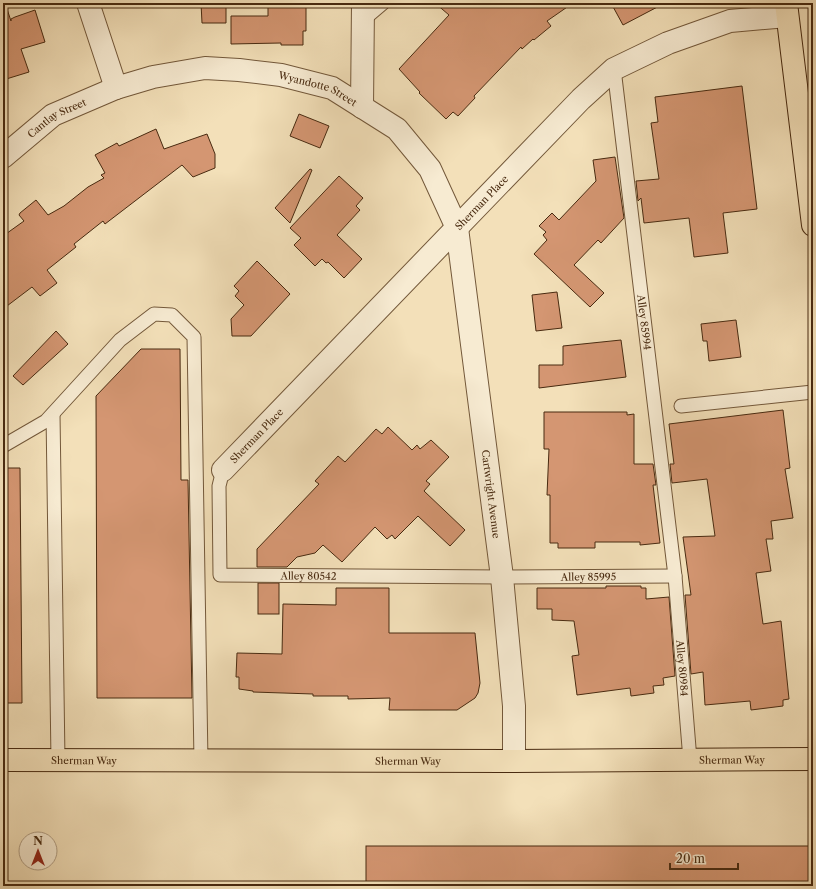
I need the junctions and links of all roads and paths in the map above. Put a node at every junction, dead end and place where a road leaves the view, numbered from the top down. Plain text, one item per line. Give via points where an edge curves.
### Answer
1 (88, 3) edge
2 (383, 3) edge
3 (787, 10) edge
4 (363, 12) edge
5 (614, 69) junction
6 (116, 88) junction
7 (362, 107) junction
8 (3, 157) edge
9 (813, 226) edge
10 (457, 228) junction
11 (813, 392) edge
12 (681, 406) dead end
13 (53, 414) junction
14 (3, 446) edge
15 (223, 470) joint
16 (675, 576) junction
17 (502, 577) junction
18 (813, 759) edge
19 (3, 760) edge
20 (58, 760) junction
21 (201, 760) junction
22 (690, 760) junction
23 (514, 761) junction

1 - 6 street
2 - 4 lane
3 - 5 street, Sherman Place via 730,21 668,43
3 - 9 main road
4 - 7 street
5 - 10 street, Sherman Place via 581,99
5 - 16 lane, Alley 85994
6 - 7 street, Wyandotte Street via 178,72 205,68 239,70 281,75 332,88
6 - 8 street, Cantlay Street via 53,115
7 - 10 street, Wyandotte Street via 397,129 430,169
10 - 15 street, Sherman Place
10 - 17 street, Cartwright Avenue
11 - 12 lane
13 - 14 lane via 46,421
13 - 20 lane
13 - 21 lane via 120,340 154,314 172,316 194,338
15 - 17 lane, Alley 80542 via 219,486 220,575
16 - 17 lane, Alley 85995
16 - 22 lane, Alley 80984
17 - 23 street, Cartwright Avenue via 514,706
18 - 22 main road, Sherman Way
19 - 20 main road, Sherman Way
20 - 21 main road, Sherman Way
21 - 23 main road, Sherman Way
22 - 23 main road, Sherman Way

